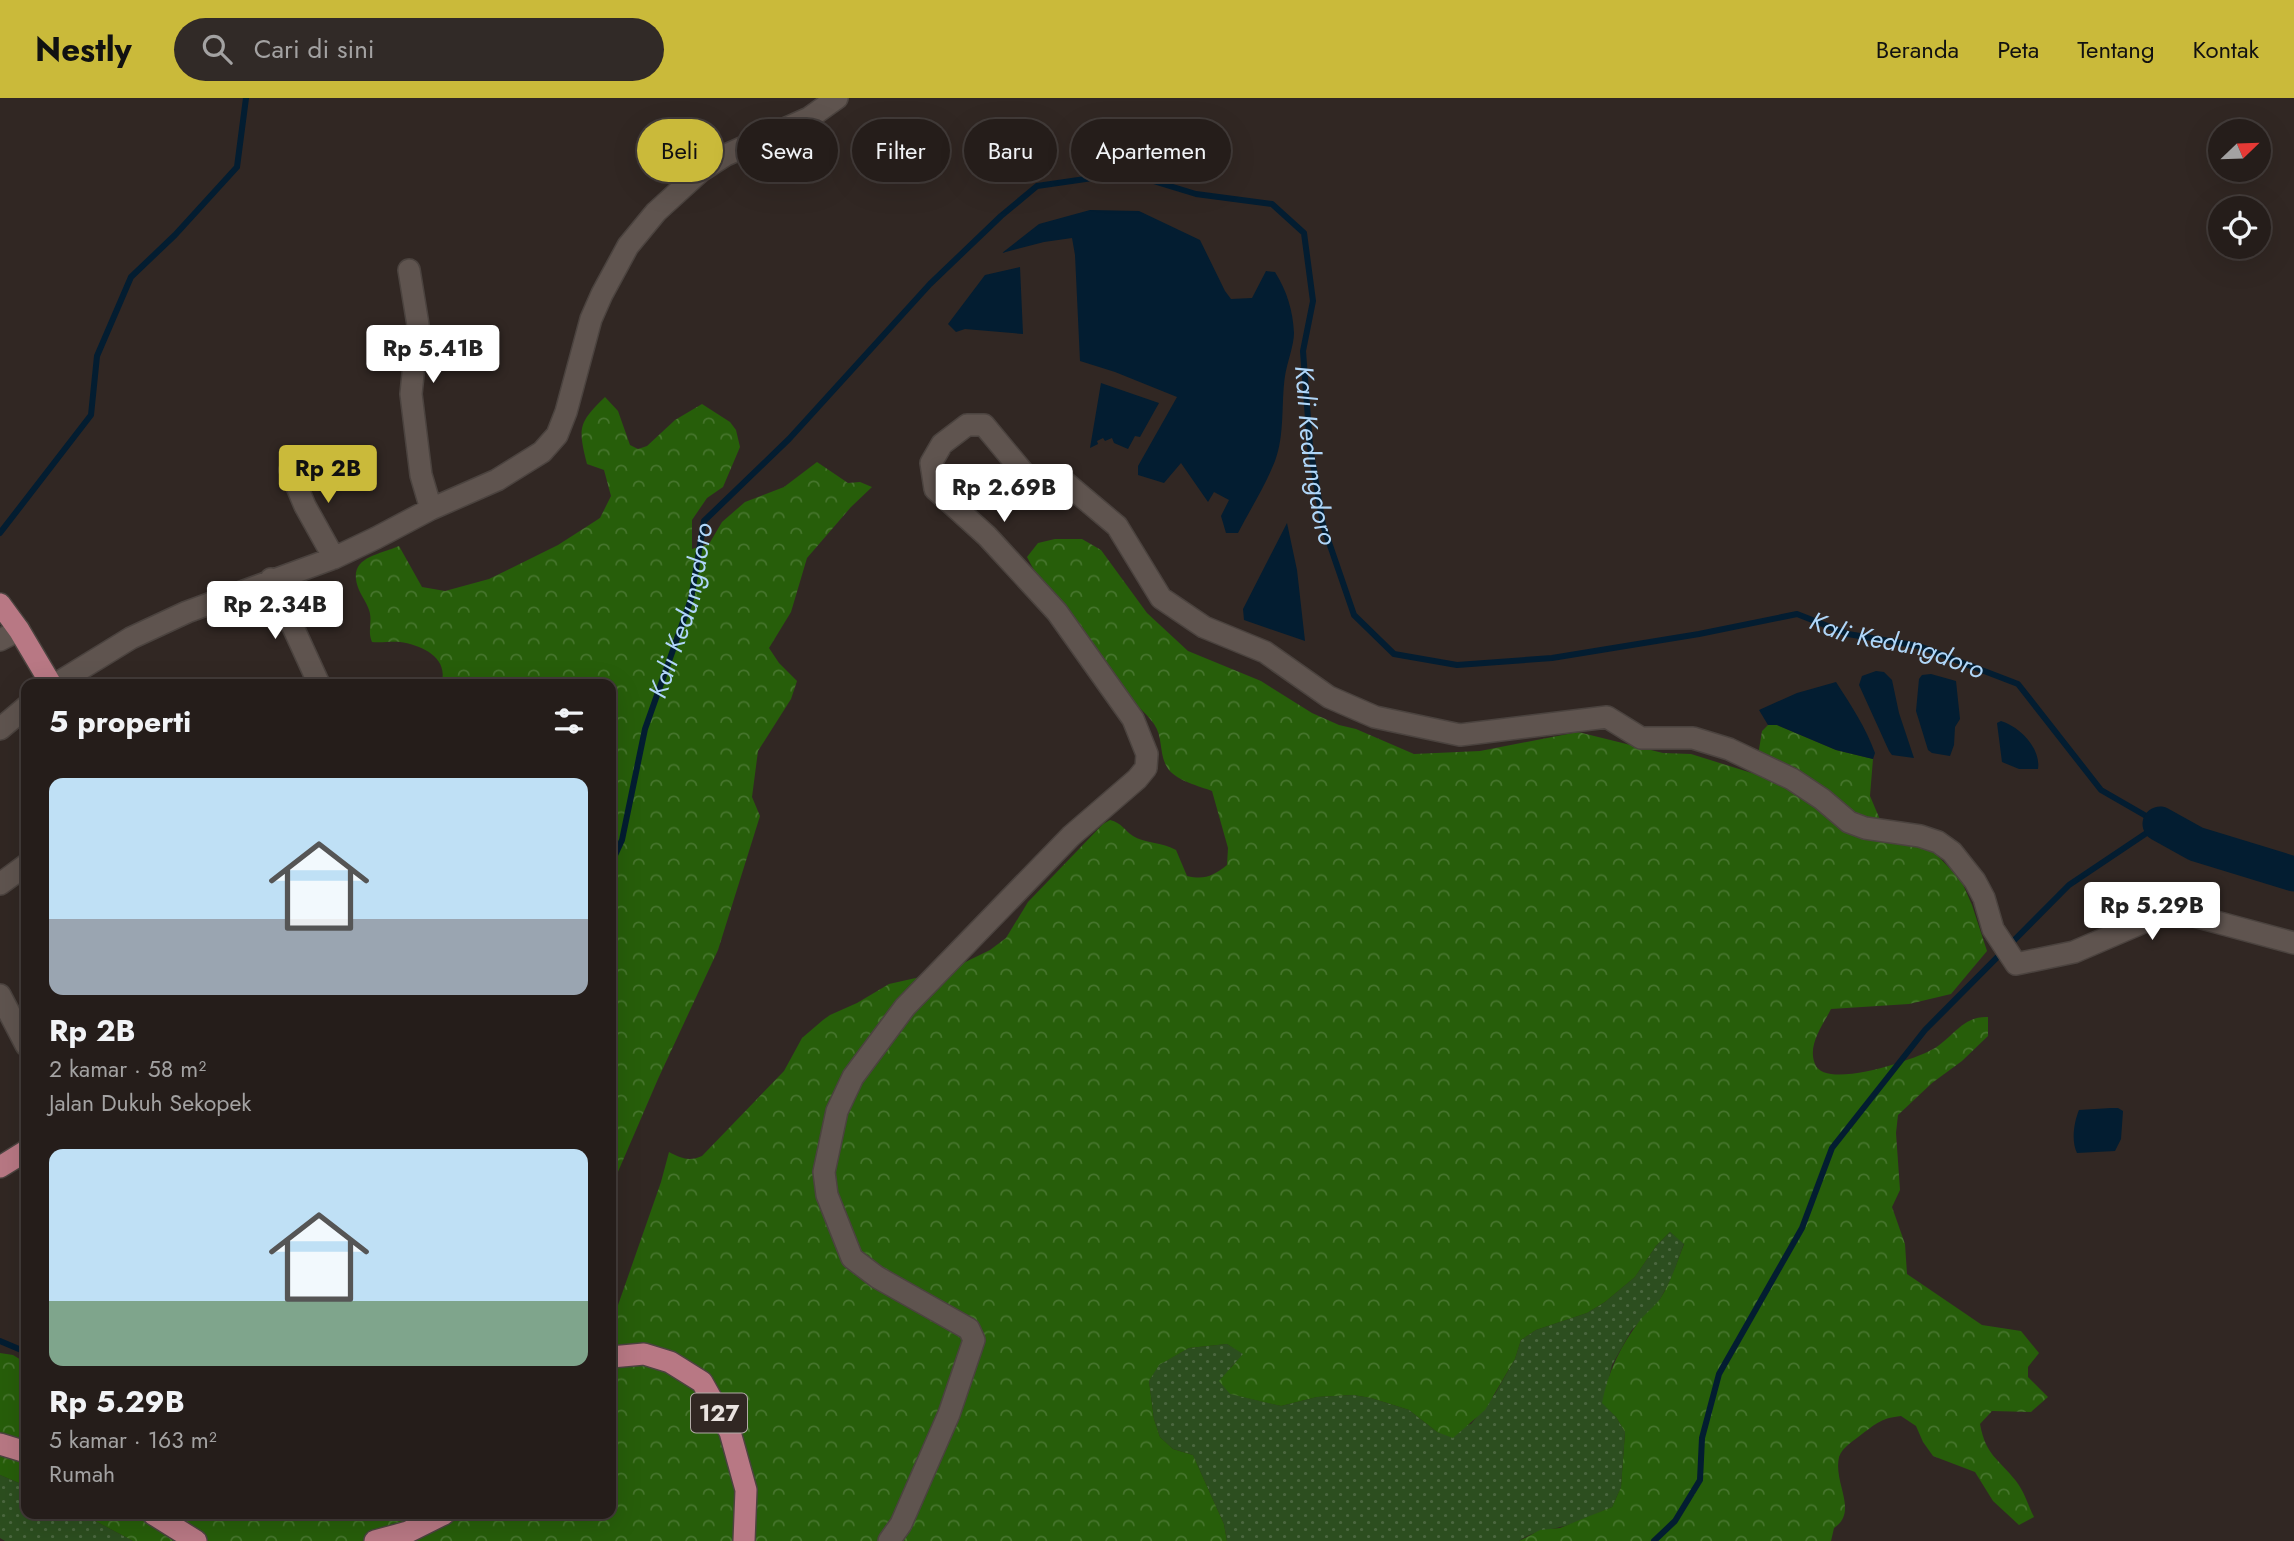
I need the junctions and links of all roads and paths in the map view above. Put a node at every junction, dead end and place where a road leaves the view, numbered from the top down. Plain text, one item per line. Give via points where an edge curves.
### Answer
1 (837, 98) edge
2 (409, 270) dead end
3 (290, 470) dead end
4 (430, 509) junction
5 (334, 558) junction
6 (271, 579) junction
7 (0, 604) edge
8 (9, 635) edge
9 (47, 679) edge
10 (64, 679) edge
11 (317, 679) edge
12 (21, 711) edge
13 (0, 729) edge
14 (21, 869) edge
15 (0, 884) edge
16 (2294, 943) edge
17 (0, 995) edge
18 (21, 1035) edge
19 (21, 1154) edge
20 (0, 1167) edge
21 (616, 1357) edge
22 (0, 1444) edge
23 (21, 1450) edge
24 (161, 1519) edge
25 (434, 1519) edge
26 (196, 1541) edge
27 (376, 1541) edge
28 (744, 1541) edge
29 (889, 1541) edge

1 - 4 street via 809,118 726,155 670,198 628,246 602,294 556,435 542,452 497,480
2 - 4 street via 418,325 411,394
3 - 5 street
4 - 5 street
5 - 6 street
6 - 10 street via 131,638
6 - 11 street
7 - 8 main road
8 - 9 main road
12 - 13 street
14 - 15 street
16 - 29 street via 2179,912 2160,915 2074,952 2016,964 1993,929 1975,881 1952,852 1920,836 1865,828 1849,821 1792,779 1729,749 1693,738 1641,738 1607,717 1460,735 1375,717 1329,697 1265,652 1204,627 1161,598 1117,526 1060,478 1028,478 984,425 967,425 942,444 931,463 935,489 987,536 1057,612 1133,719 1147,754 1146,768 1137,779 1071,836 905,1007 853,1077 837,1111 824,1172 827,1195 852,1258 968,1329 974,1340 949,1414 901,1524
17 - 18 street
19 - 20 main road
21 - 28 main road, 127 via 644,1354 670,1362 702,1382 730,1432 746,1490
22 - 23 main road
24 - 26 main road
25 - 27 main road

